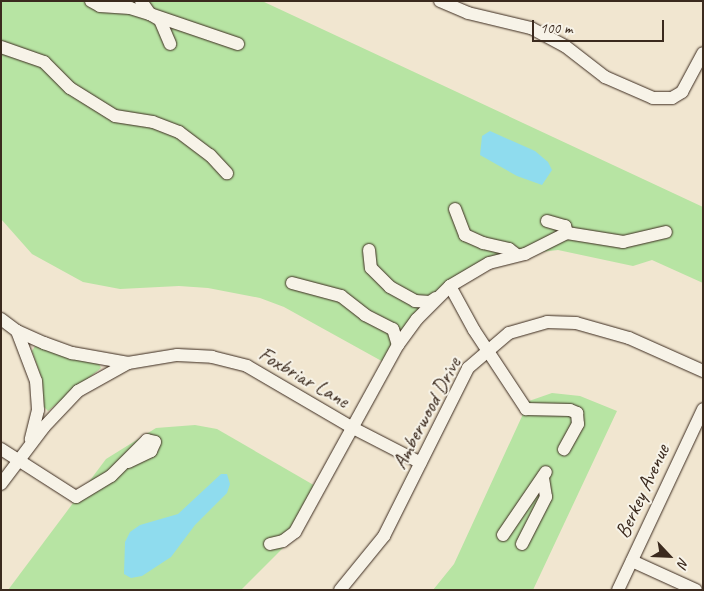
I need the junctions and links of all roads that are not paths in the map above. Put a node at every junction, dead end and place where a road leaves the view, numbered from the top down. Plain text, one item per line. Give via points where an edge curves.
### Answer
1 (91, 1) edge
2 (141, 1) edge
3 (440, 1) edge
4 (150, 14) junction
5 (170, 44) dead end
6 (238, 44) dead end
7 (1, 46) edge
8 (703, 54) edge
9 (227, 173) dead end
10 (455, 209) dead end
11 (547, 221) dead end
12 (666, 232) dead end
13 (567, 233) junction
14 (369, 250) dead end
15 (517, 256) junction
16 (292, 283) dead end
17 (450, 286) junction
18 (438, 297) junction
19 (1, 319) edge
20 (16, 331) junction
21 (398, 345) junction
22 (488, 349) junction
23 (128, 363) junction
24 (703, 371) edge
25 (703, 409) edge
26 (353, 428) junction
27 (1, 449) edge
28 (564, 449) dead end
29 (23, 455) junction
30 (128, 462) dead end
31 (421, 463) junction
32 (1, 484) edge
33 (503, 535) dead end
34 (270, 544) dead end
35 (522, 544) dead end
36 (632, 560) junction
37 (340, 590) edge
38 (618, 590) edge
39 (696, 590) edge

1 - 4 street via 100,6 130,8
2 - 4 street
3 - 8 street via 468,12 531,28 566,46 605,77 653,98 672,98 682,92
4 - 5 street via 160,20
4 - 6 street
7 - 9 street via 44,62 70,88 115,116 153,122 179,132 210,155
10 - 15 street via 465,234 483,244 510,249
11 - 13 street via 565,226
12 - 13 street via 623,242
13 - 15 street
14 - 18 street via 371,268 390,287 415,301 430,302
15 - 17 street via 489,263
16 - 21 street via 340,296 365,315 393,329
17 - 18 street
17 - 22 street
18 - 21 street
19 - 20 street
20 - 23 street via 72,353
20 - 29 street via 32,366 38,397 36,424
21 - 26 street
22 - 24 street, Amberwood Drive via 520,328 547,322 567,322 623,336
22 - 28 street via 526,409 578,413 578,424
22 - 31 street, Amberwood Drive via 464,375
23 - 26 street, Foxbriar Lane via 178,355 230,361 261,373
23 - 29 street, Foxbriar Lane via 78,391
25 - 36 street, Berkey Avenue
26 - 31 street, Foxbriar Lane
26 - 34 street via 294,532 283,541
27 - 29 street
29 - 30 street via 76,497 94,488
29 - 32 street, Foxbriar Lane
31 - 37 street, Amberwood Drive via 384,536
33 - 35 street via 544,474 546,497
36 - 38 street, Berkey Avenue
36 - 39 street

